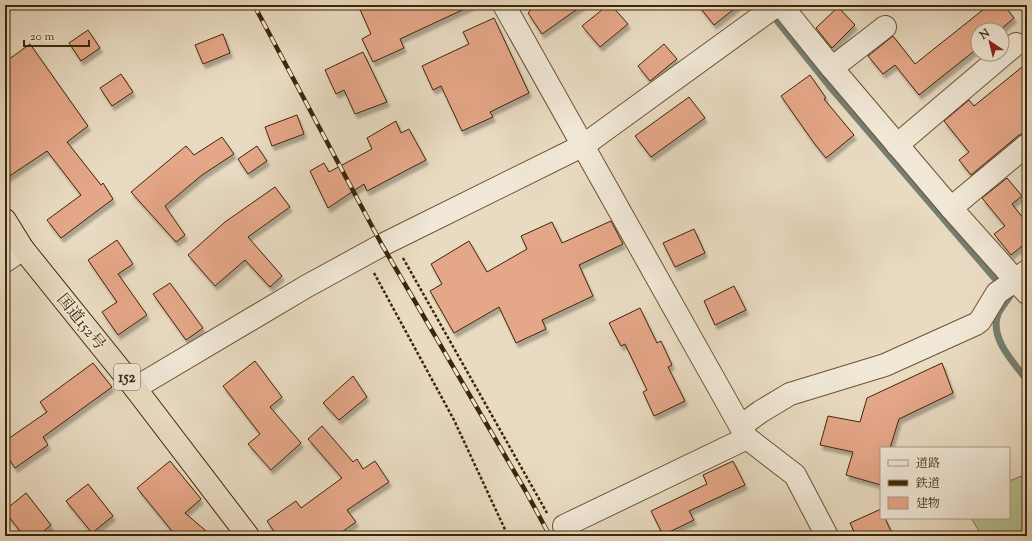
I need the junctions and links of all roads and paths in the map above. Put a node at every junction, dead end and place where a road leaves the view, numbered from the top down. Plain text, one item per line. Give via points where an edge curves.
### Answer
1 (504, 5) edge
2 (773, 9) edge
3 (885, 27) dead end
4 (1016, 44) dead end
5 (832, 68) junction
6 (584, 145) junction
7 (1027, 145) edge
8 (900, 158) junction
9 (951, 208) junction
10 (5, 220) edge
11 (393, 240) junction
12 (23, 249) junction
13 (364, 255) junction
14 (5, 261) edge
15 (1009, 280) edge
16 (135, 388) junction
17 (744, 432) junction
18 (548, 515) dead end
19 (248, 536) edge
20 (508, 536) edge
21 (569, 536) edge
22 (827, 536) edge

1 - 6 street
2 - 5 street
2 - 6 street
3 - 5 street
4 - 8 street
5 - 8 street
6 - 11 street
6 - 17 street
7 - 9 street
8 - 9 street
9 - 15 street
10 - 12 highway, 国道152号 / 152
11 - 13 street
11 - 18 path
12 - 14 street
12 - 16 highway, 国道152号 / 152
13 - 16 street
13 - 20 path via 454,420
15 - 17 street via 996,293 976,324 885,365 790,394 760,412
16 - 19 highway, 国道152号 / 152
17 - 21 street via 564,526
17 - 22 street via 795,475

